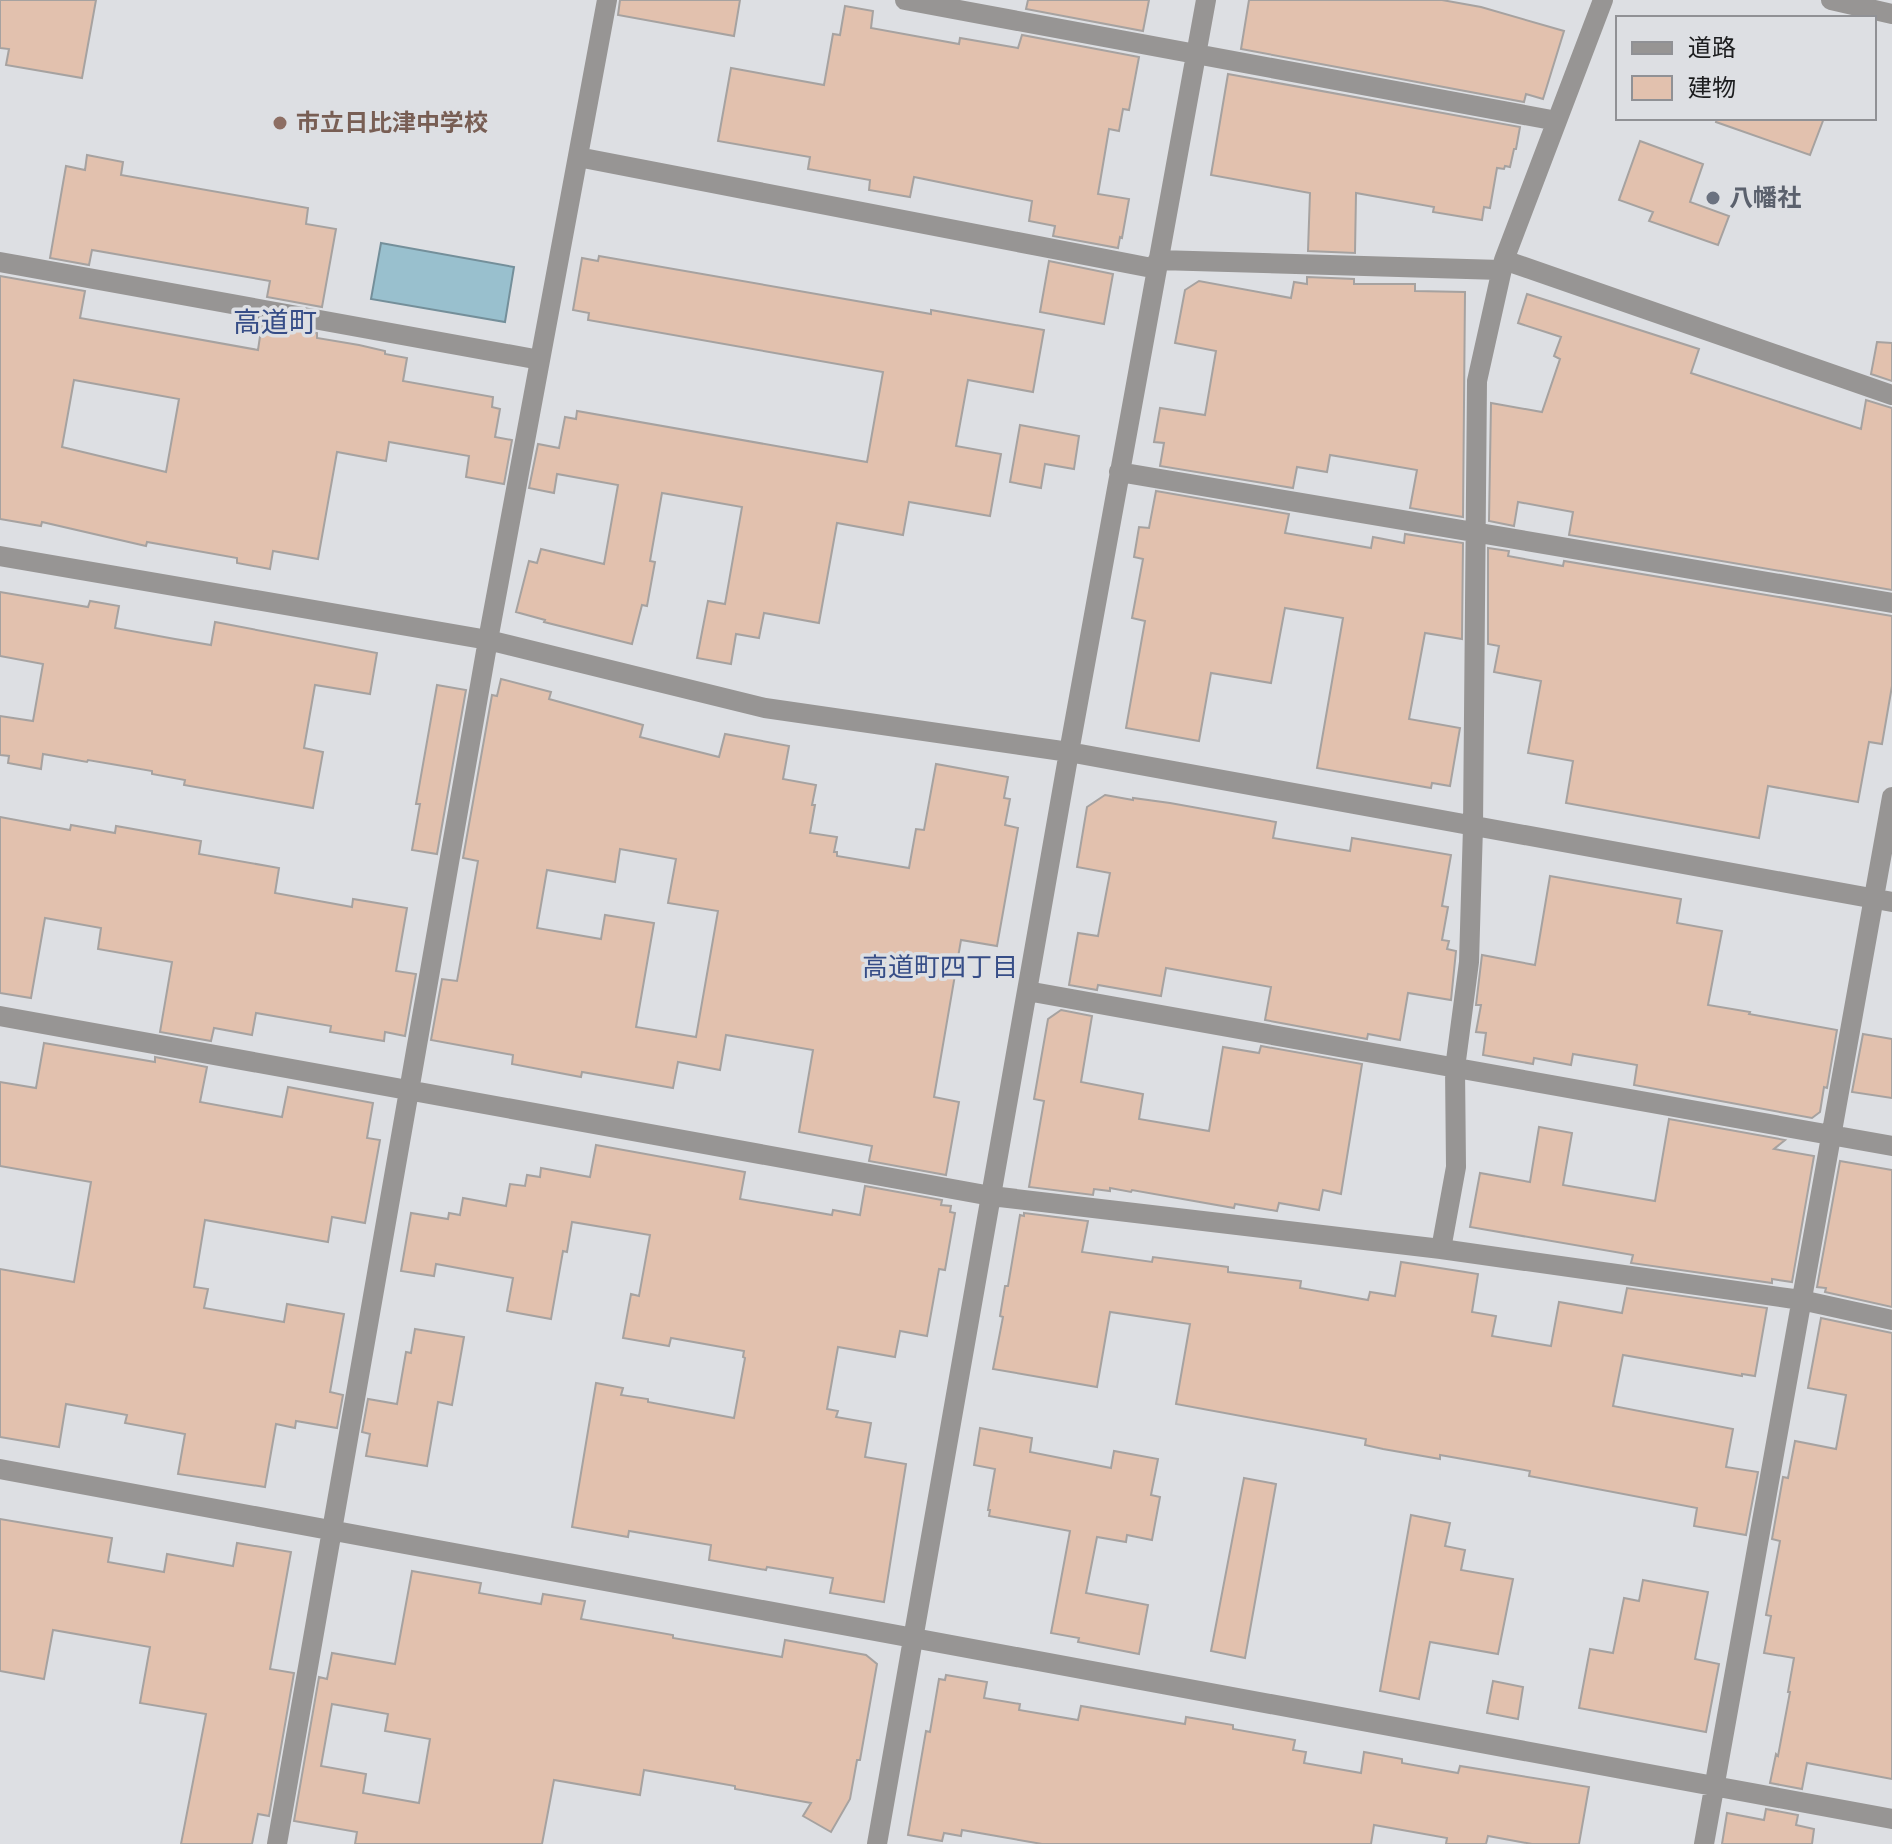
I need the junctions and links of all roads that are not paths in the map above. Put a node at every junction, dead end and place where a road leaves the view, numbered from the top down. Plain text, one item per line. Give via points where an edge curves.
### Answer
1 (607, 0) edge
2 (905, 0) edge
3 (1206, 0) edge
4 (1603, 0) edge
5 (1831, 0) edge
6 (1892, 14) edge
7 (1196, 54) junction
8 (1557, 121) junction
9 (578, 157) junction
10 (0, 262) edge
11 (1157, 265) junction
12 (1502, 265) junction
13 (540, 360) junction
14 (1892, 395) edge
15 (1119, 472) junction
16 (1475, 531) junction
17 (0, 556) edge
18 (1892, 603) edge
19 (488, 640) junction
20 (1069, 752) junction
21 (1892, 797) edge
22 (1473, 827) junction
23 (1883, 900) edge
24 (1027, 991) junction
25 (0, 1016) edge
26 (1455, 1068) junction
27 (408, 1090) junction
28 (1830, 1135) junction
29 (1892, 1146) edge
30 (991, 1196) junction
31 (1441, 1249) junction
32 (1801, 1300) junction
33 (1892, 1320) edge
34 (0, 1469) edge
35 (331, 1530) junction
36 (913, 1638) junction
37 (1715, 1786) junction
38 (1892, 1819) edge
39 (277, 1844) edge
40 (877, 1844) edge
41 (1704, 1844) edge

1 - 9 street
2 - 7 street
3 - 7 street
4 - 8 street
5 - 6 street
7 - 8 street
7 - 11 street
8 - 12 street
9 - 11 street
9 - 13 street
10 - 13 street
11 - 12 street
11 - 15 street
12 - 14 street
12 - 16 street via 1477,381
13 - 19 street
15 - 16 street
15 - 20 street
16 - 18 street
16 - 22 street
17 - 19 street
19 - 20 street via 765,708
19 - 27 street
20 - 22 street
20 - 24 street
21 - 23 street
22 - 23 street
22 - 26 street via 1469,962
23 - 28 street
24 - 26 street
24 - 30 street
25 - 27 street
26 - 28 street
26 - 31 street via 1456,1167
27 - 30 street
27 - 35 street
28 - 29 street
28 - 32 street
30 - 31 street
30 - 36 street
31 - 32 street
32 - 33 street
32 - 37 street
34 - 35 street
35 - 36 street
35 - 39 street
36 - 37 street
36 - 40 street
37 - 38 street
37 - 41 street

